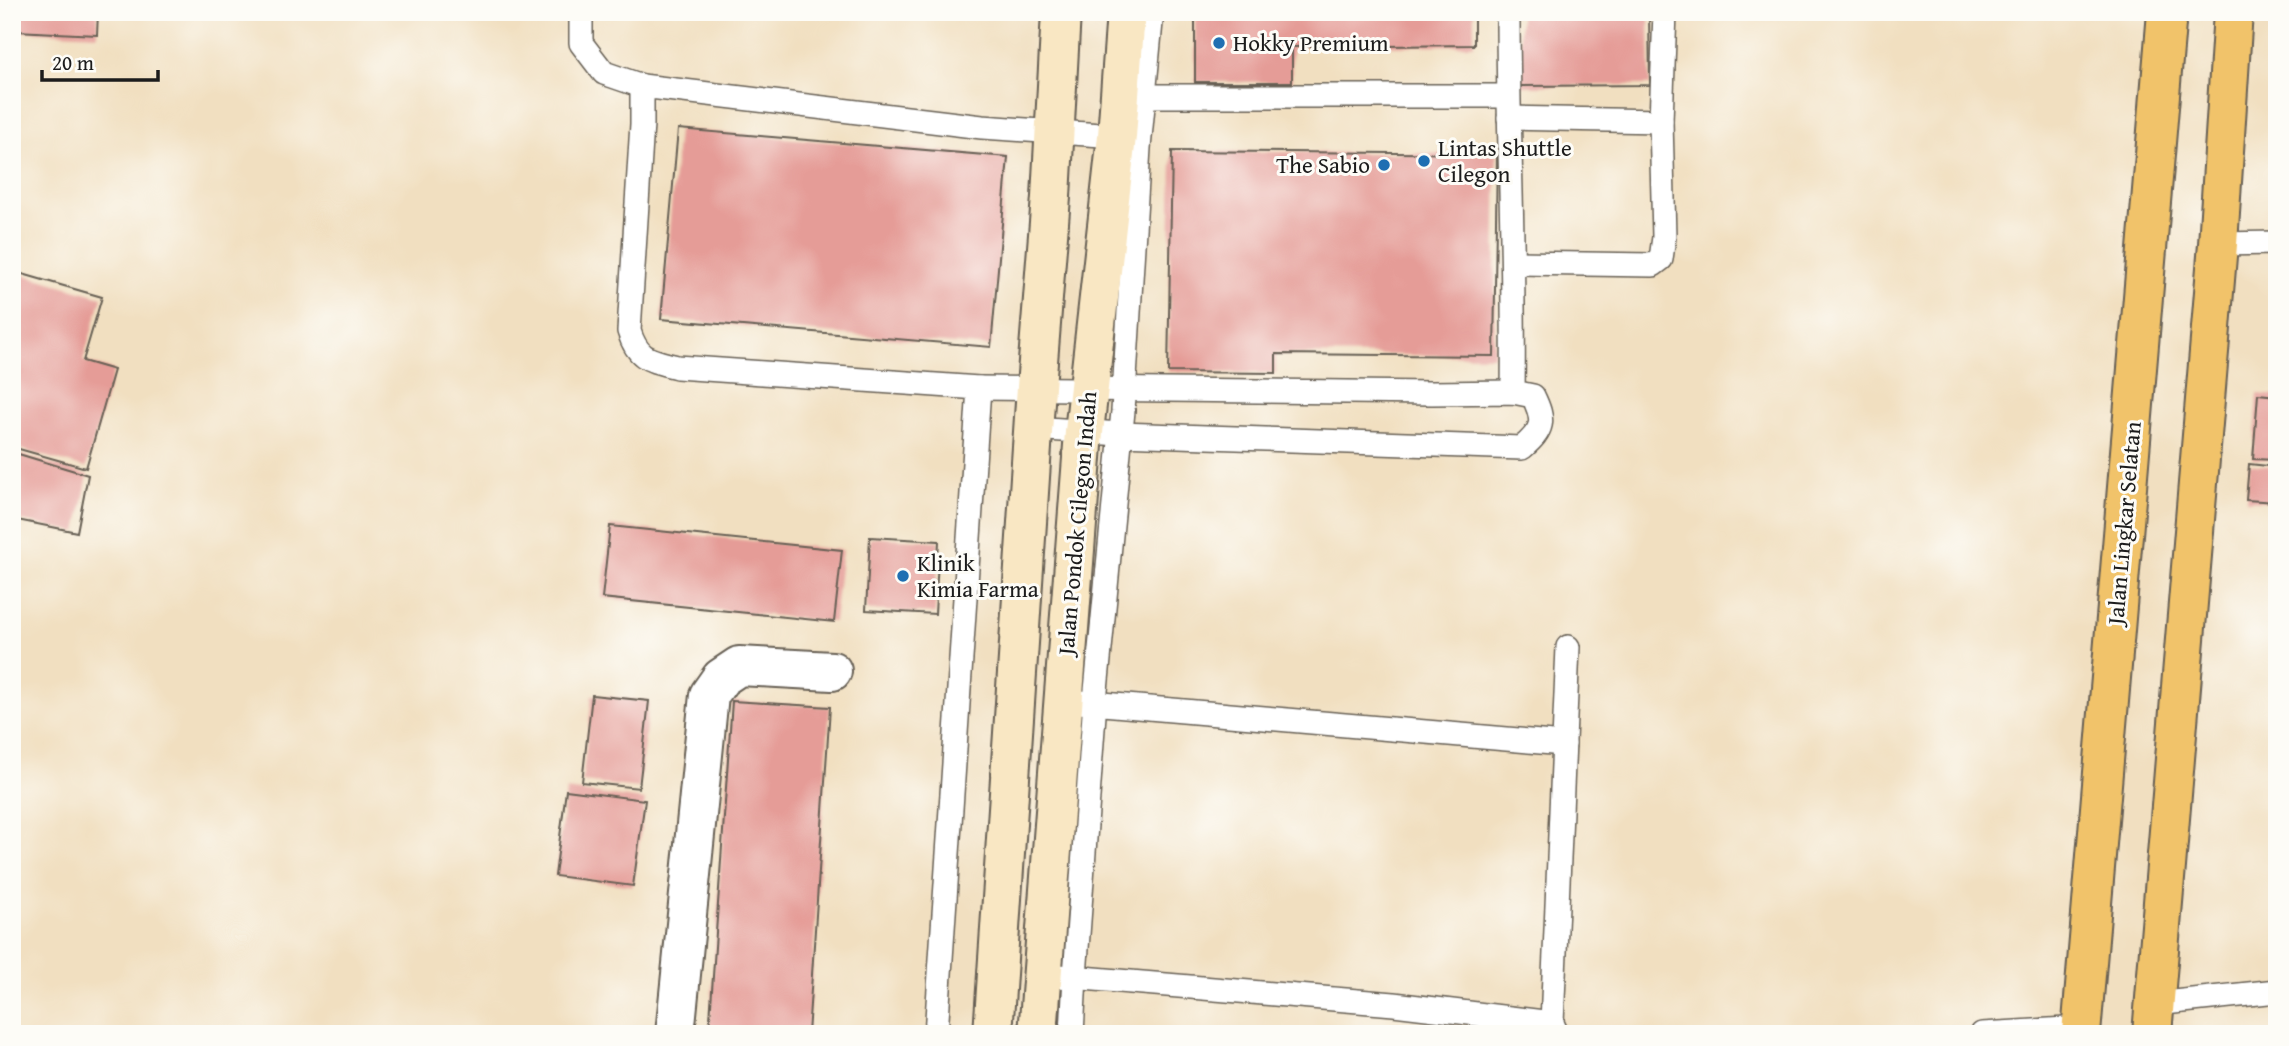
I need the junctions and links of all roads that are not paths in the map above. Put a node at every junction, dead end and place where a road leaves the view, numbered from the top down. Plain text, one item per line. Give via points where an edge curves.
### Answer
1 (581, 12) edge
2 (1061, 12) edge
3 (1126, 12) edge
4 (1152, 12) edge
5 (1508, 12) edge
6 (1665, 12) edge
7 (2167, 12) edge
8 (2233, 12) edge
9 (642, 86) junction
10 (1143, 96) junction
11 (1509, 107) junction
12 (1661, 121) junction
13 (1055, 131) junction
14 (1117, 135) junction
15 (2277, 243) edge
16 (2218, 244) junction
17 (1513, 263) junction
18 (1036, 387) junction
19 (979, 388) junction
20 (1106, 390) junction
21 (1513, 392) junction
22 (1033, 428) junction
23 (1102, 433) junction
24 (1569, 647) dead end
25 (832, 671) dead end
26 (1079, 702) junction
27 (1563, 744) junction
28 (997, 974) junction
29 (1058, 976) junction
30 (2277, 991) edge
31 (2154, 1019) edge
32 (1555, 1028) edge
33 (2081, 1031) edge
34 (675, 1034) edge
35 (936, 1034) edge
36 (993, 1034) edge
37 (1038, 1034) edge
38 (1072, 1034) edge
39 (1982, 1034) edge

1 - 9 lane via 581,43 604,73
2 - 13 street, Jalan Pondok Cilegon Indah
3 - 14 street, Jalan Pondok Cilegon Indah
4 - 10 lane
5 - 11 lane
6 - 12 lane
7 - 33 highway, Jalan Lingkar Selatan
8 - 16 highway
9 - 13 lane via 982,127
9 - 19 lane via 629,331 634,347 647,359 677,367
10 - 11 lane
10 - 20 lane
11 - 12 lane
11 - 17 lane
12 - 17 lane via 1661,259 1653,265
13 - 14 lane
13 - 18 street, Jalan Pondok Cilegon Indah
14 - 20 street, Jalan Pondok Cilegon Indah
15 - 16 lane
16 - 31 highway
17 - 21 lane
18 - 19 lane
18 - 20 lane
18 - 22 street, Jalan Pondok Cilegon Indah
19 - 35 lane
20 - 21 lane
20 - 23 street, Jalan Pondok Cilegon Indah
21 - 23 lane via 1533,396 1542,420 1537,435 1522,448
22 - 23 lane
22 - 28 street, Jalan Pondok Cilegon Indah
23 - 26 street, Jalan Pondok Cilegon Indah
24 - 27 lane
25 - 34 street via 739,666 721,678 709,695
26 - 27 lane
26 - 29 street, Jalan Pondok Cilegon Indah
27 - 32 lane
28 - 29 street
28 - 36 street, Jalan Pondok Cilegon Indah
29 - 32 lane via 1394,1004
29 - 37 street, Jalan Pondok Cilegon Indah
29 - 38 lane
30 - 31 lane
33 - 39 lane

